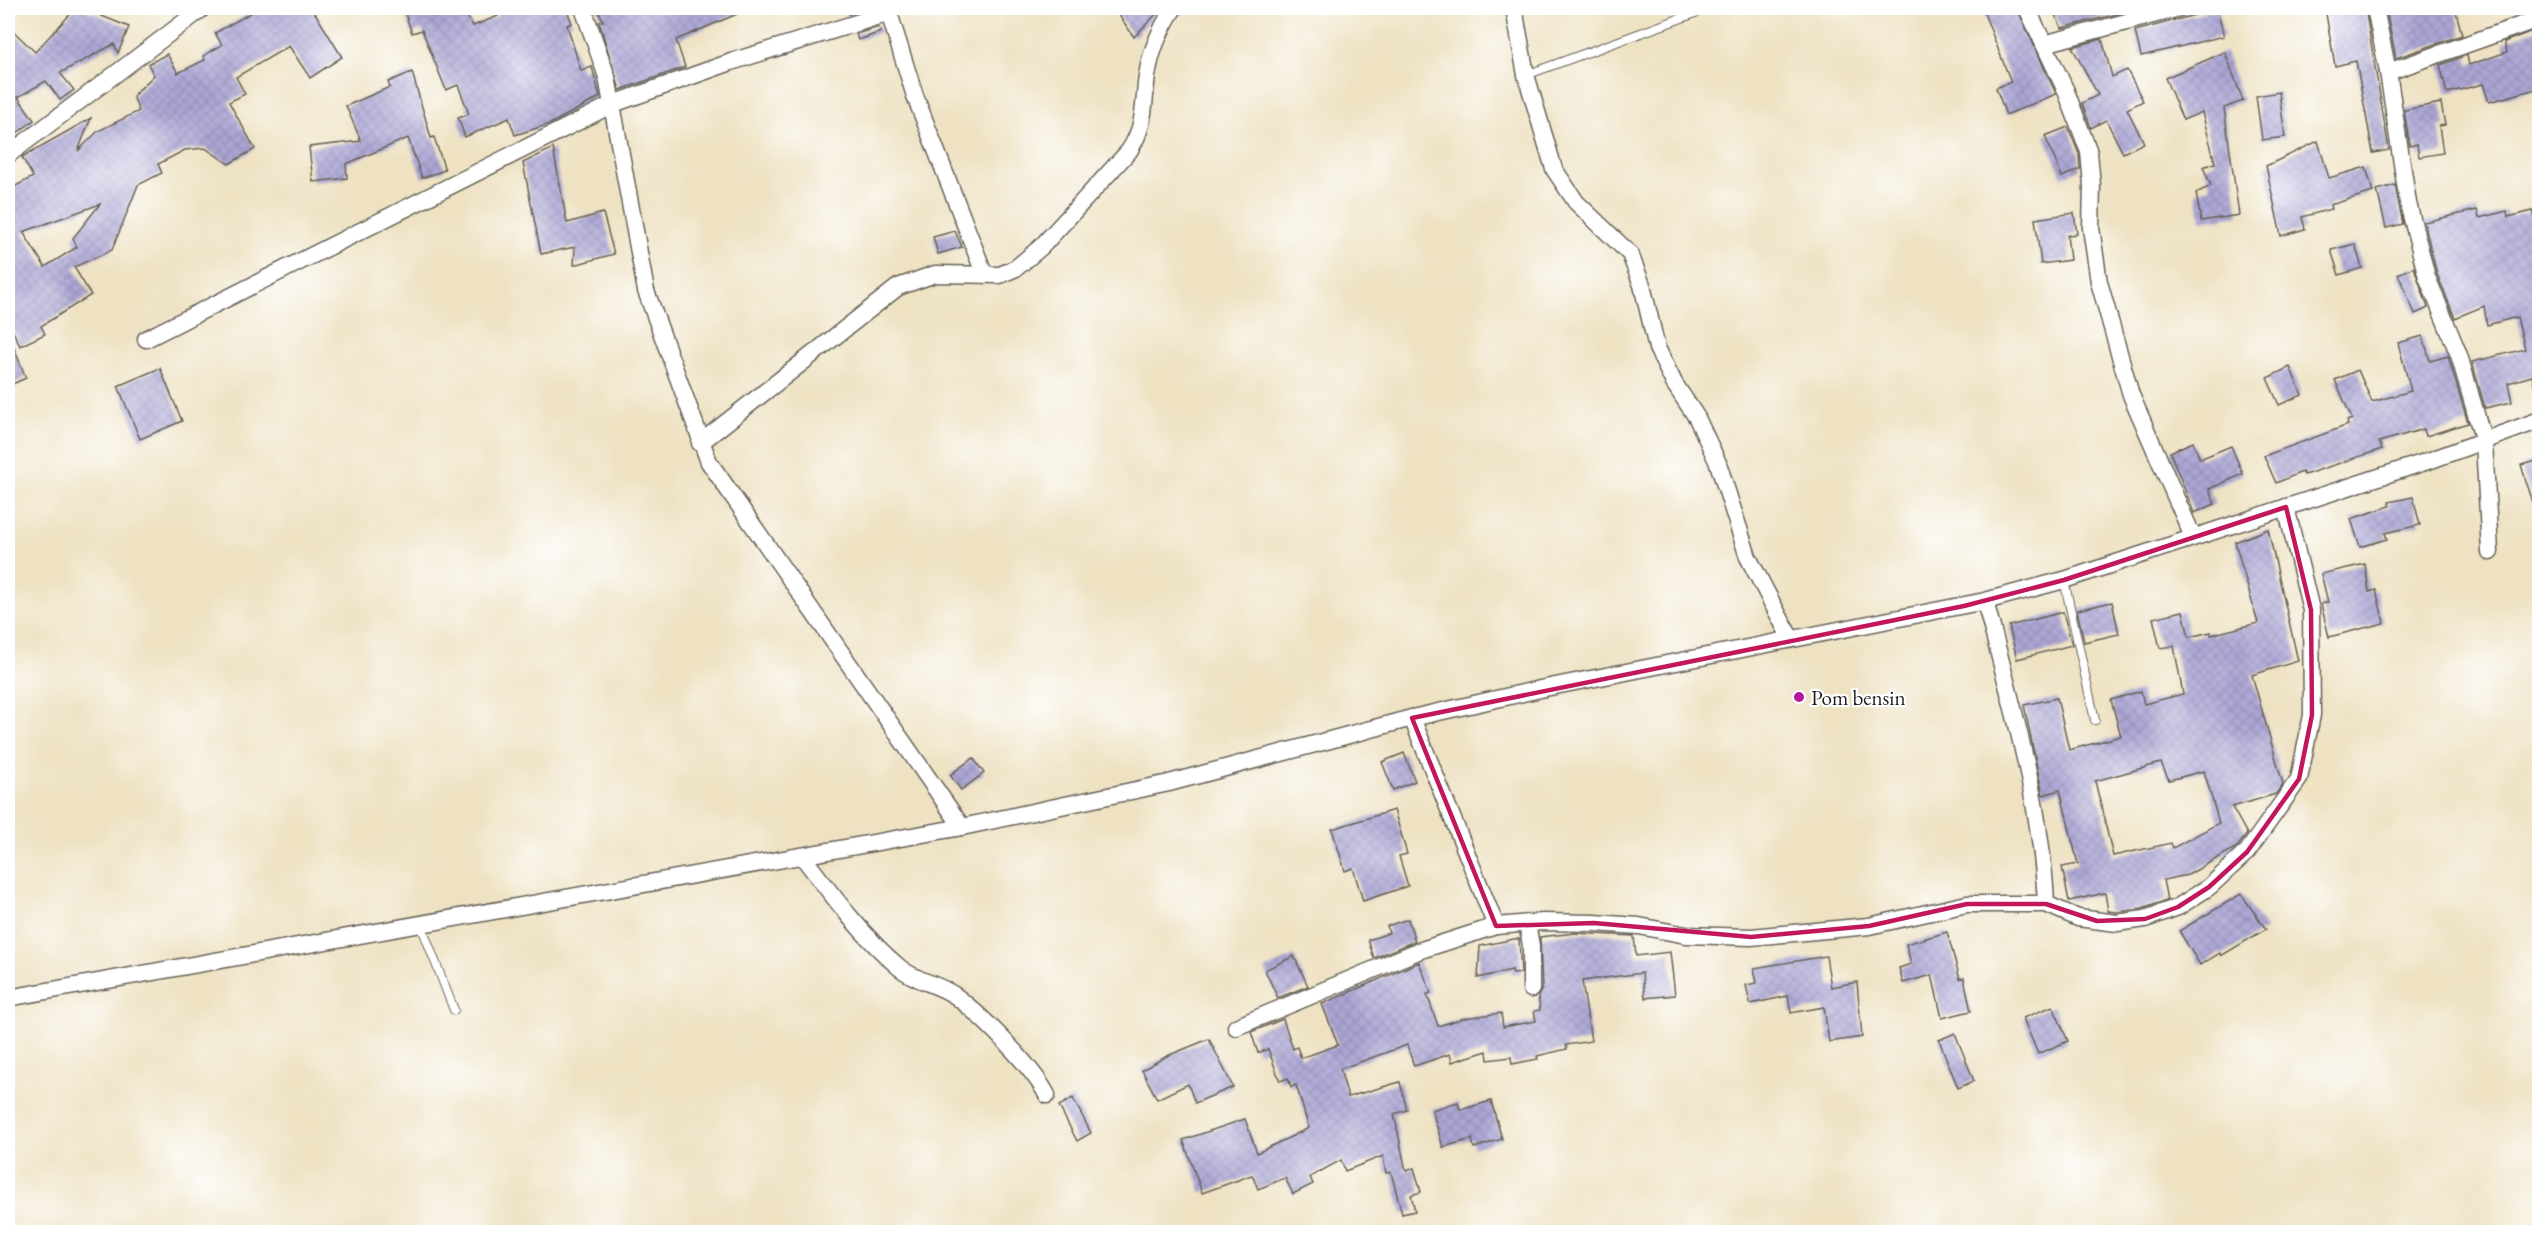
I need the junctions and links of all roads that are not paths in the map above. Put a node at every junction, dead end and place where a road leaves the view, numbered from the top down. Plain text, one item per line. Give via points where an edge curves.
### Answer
1 (203, 8) edge
2 (583, 8) edge
3 (1174, 8) edge
4 (1514, 8) edge
5 (1709, 8) edge
6 (2026, 8) edge
7 (2179, 8) edge
8 (2375, 8) edge
9 (889, 10) edge
10 (2540, 16) edge
11 (2044, 44) junction
12 (2388, 72) junction
13 (1526, 75) junction
14 (612, 104) junction
15 (8, 155) edge
16 (984, 273) junction
17 (146, 339) dead end
18 (2540, 420) edge
19 (2484, 442) junction
20 (700, 443) junction
21 (2286, 507) junction
22 (2193, 537) junction
23 (2490, 552) dead end
24 (2064, 580) junction
25 (1985, 601) junction
26 (1791, 639) junction
27 (1412, 718) junction
28 (2096, 720) dead end
29 (962, 827) junction
30 (803, 857) junction
31 (2046, 904) junction
32 (1527, 923) junction
33 (421, 925) junction
34 (1497, 926) junction
35 (1531, 989) dead end
36 (8, 998) edge
37 (454, 1010) dead end
38 (1236, 1027) dead end
39 (1047, 1095) dead end

1 - 15 street
2 - 14 street via 608,76
3 - 16 street via 1158,32 1147,74 1143,122 1129,151 1041,247 1016,268 1000,275
4 - 13 street
5 - 13 lane
6 - 11 street
7 - 11 street
8 - 12 street
9 - 14 street
9 - 16 street via 915,96
10 - 12 street
11 - 22 street via 2089,152 2091,228 2100,282 2132,395
12 - 19 street via 2408,203 2427,277 2459,355
13 - 26 street via 1547,148 1563,186 1630,254 1657,348 1718,463 1748,557
14 - 17 street
14 - 20 street via 646,291
16 - 20 street via 935,274 898,287
18 - 19 street
19 - 21 street
19 - 23 street
20 - 29 street via 737,507 798,588
21 - 22 street
21 - 31 street via 2311,610 2312,715 2299,779 2247,852 2209,887 2178,907 2145,919 2117,923 2078,918
22 - 24 street
24 - 25 street
24 - 28 lane
25 - 26 street
25 - 31 street via 2042,851
26 - 27 street
27 - 29 street via 1168,783
27 - 34 street
29 - 30 street
30 - 33 street
30 - 39 street via 831,894 894,962 916,979 957,997 1023,1060
31 - 32 street via 1967,904 1869,926 1750,937 1686,935 1639,926
32 - 34 street
32 - 35 street
33 - 36 street
33 - 37 lane
34 - 38 street via 1418,951

